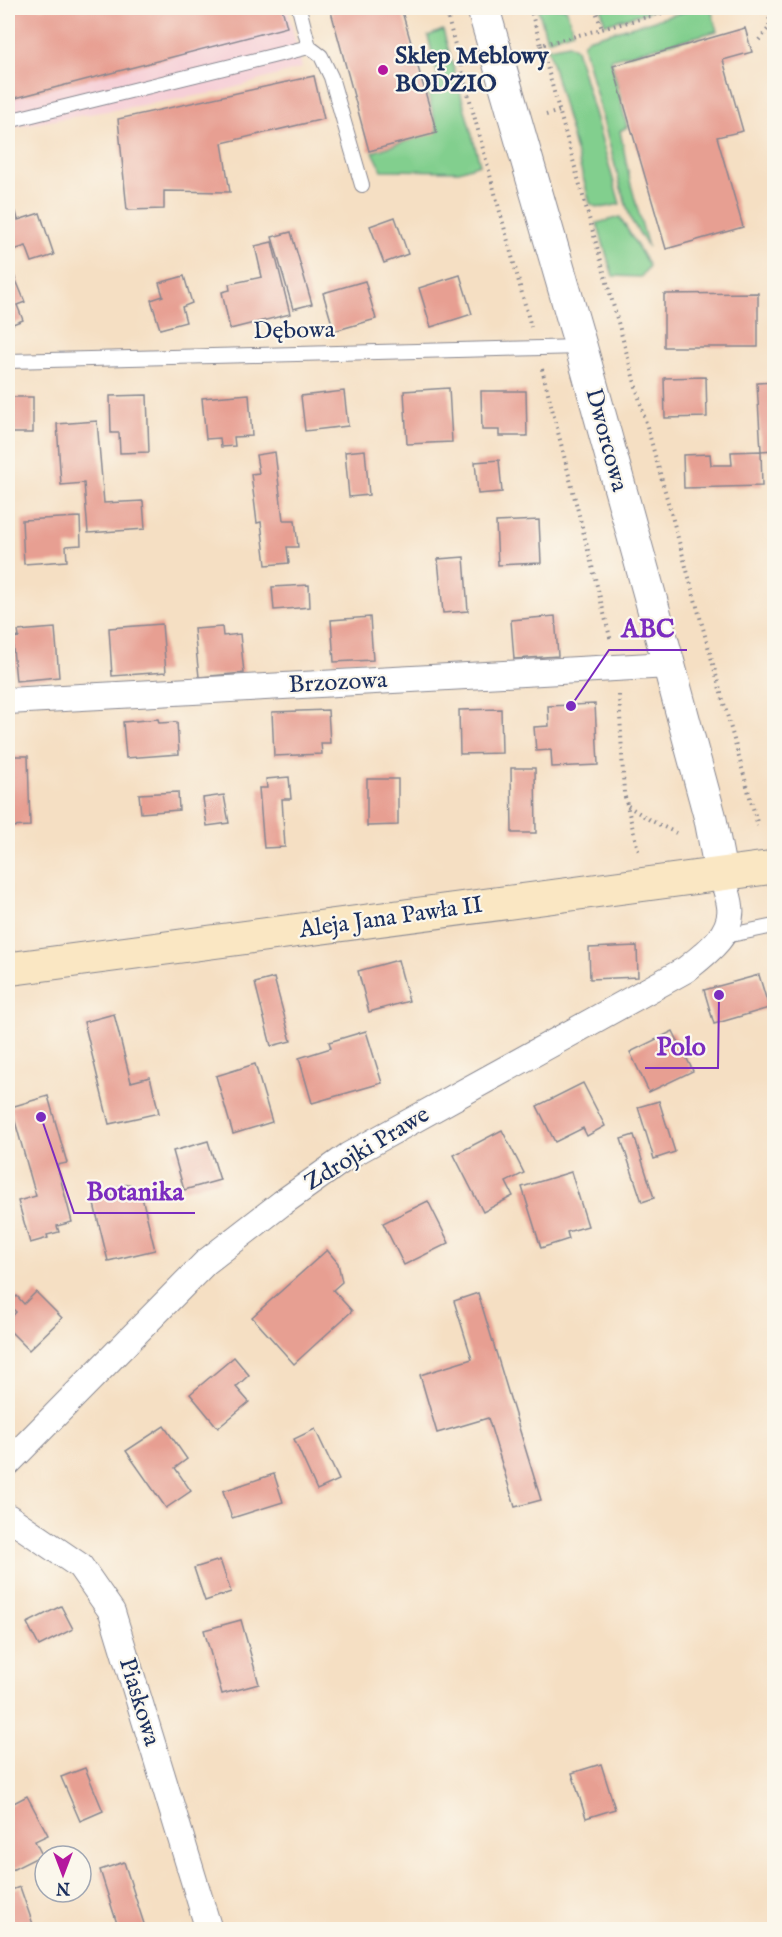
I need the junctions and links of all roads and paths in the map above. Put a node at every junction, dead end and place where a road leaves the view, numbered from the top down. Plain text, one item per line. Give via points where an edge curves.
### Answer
1 (299, 8) edge
2 (444, 8) edge
3 (483, 8) edge
4 (530, 8) edge
5 (595, 8) edge
6 (681, 8) edge
7 (770, 8) edge
8 (602, 29) junction
9 (759, 40) dead end
10 (541, 45) junction
11 (309, 47) junction
12 (8, 121) edge
13 (362, 185) dead end
14 (581, 347) junction
15 (536, 348) junction
16 (8, 361) edge
17 (669, 665) junction
18 (617, 668) junction
19 (8, 701) edge
20 (627, 805) junction
21 (758, 826) dead end
22 (676, 833) dead end
23 (640, 857) dead end
24 (774, 867) edge
25 (721, 874) junction
26 (774, 926) edge
27 (721, 937) junction
28 (8, 969) edge
29 (8, 1463) edge
30 (8, 1517) edge
31 (209, 1929) edge

1 - 11 lane
2 - 15 path
3 - 14 street, Dworcowa
4 - 10 path
5 - 8 path
6 - 8 path
7 - 9 path via 769,28
8 - 10 path
10 - 21 path
11 - 12 lane
11 - 13 lane via 321,56 331,77
14 - 15 lane, Dębowa
14 - 17 street, Dworcowa
15 - 16 lane, Dębowa
15 - 18 path
17 - 18 street, Brzozowa
17 - 25 street, Dworcowa via 710,817
18 - 19 street, Brzozowa
18 - 20 path
20 - 22 path
20 - 23 path
24 - 25 main road, Aleja Jana Pawła II
25 - 27 street, Zdrojki Prawe via 730,907
25 - 28 main road, Aleja Jana Pawła II
26 - 27 lane
27 - 29 street, Zdrojki Prawe via 685,970 348,1156 282,1203 206,1262
30 - 31 street, Piaskowa via 80,1566 112,1612

